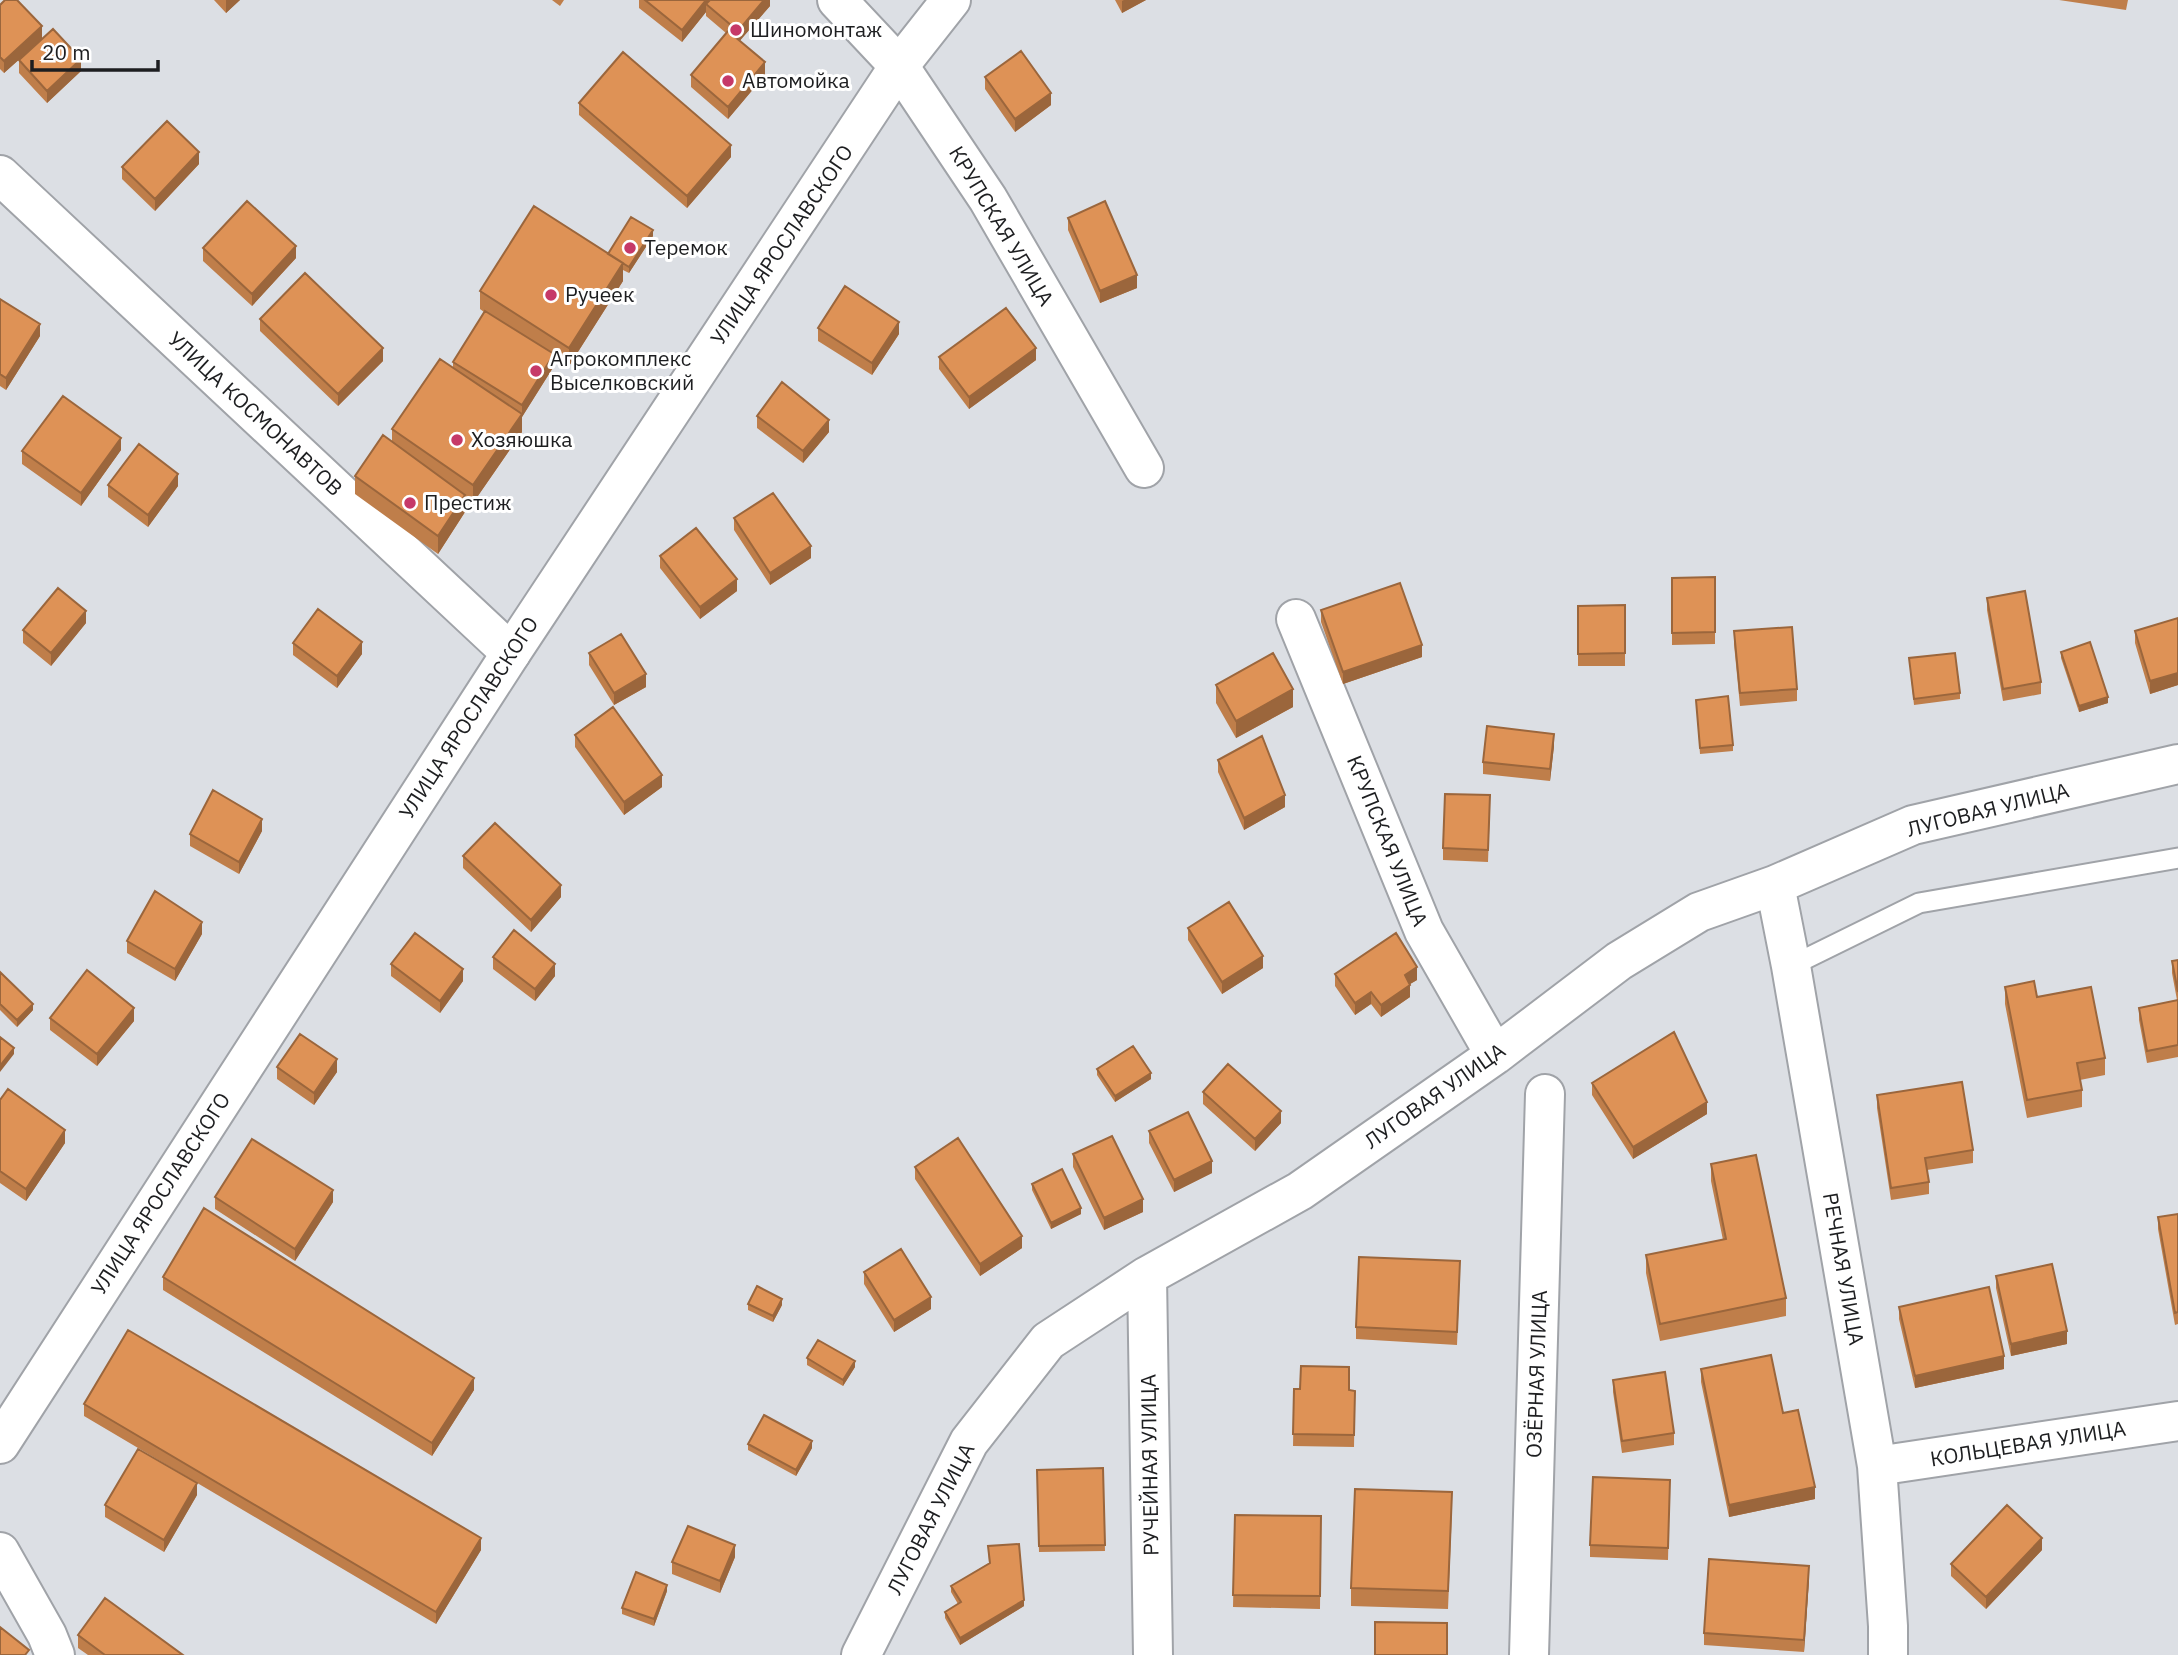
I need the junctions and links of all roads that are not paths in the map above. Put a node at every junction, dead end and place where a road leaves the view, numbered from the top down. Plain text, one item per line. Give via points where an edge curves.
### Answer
1 (837, 0) edge
2 (951, 0) edge
3 (900, 66) junction
4 (0, 175) edge
5 (1144, 468) dead end
6 (1296, 619) dead end
7 (511, 653) junction
8 (2178, 764) edge
9 (2178, 858) edge
10 (1775, 885) junction
11 (1791, 966) junction
12 (1495, 1055) junction
13 (1545, 1094) dead end
14 (1147, 1276) junction
15 (2178, 1421) edge
16 (0, 1444) edge
17 (1877, 1466) junction
18 (0, 1552) edge
19 (55, 1655) edge
20 (861, 1655) edge
21 (1153, 1655) edge
22 (1529, 1655) edge
23 (1888, 1655) edge

1 - 3 street, КРУПСКАЯ УЛИЦА
2 - 3 street, УЛИЦА ЯРОСЛАВСКОГО
3 - 5 street, КРУПСКАЯ УЛИЦА via 988,199
3 - 7 street, УЛИЦА ЯРОСЛАВСКОГО
4 - 7 street, УЛИЦА КОСМОНАВТОВ
6 - 12 street, КРУПСКАЯ УЛИЦА via 1424,931
7 - 16 street, УЛИЦА ЯРОСЛАВСКОГО
8 - 10 street, ЛУГОВАЯ УЛИЦА via 1913,825
9 - 11 lane via 1919,903
10 - 11 street, РЕЧНАЯ УЛИЦА
10 - 12 street, ЛУГОВАЯ УЛИЦА via 1699,912 1619,961
11 - 17 street, РЕЧНАЯ УЛИЦА
12 - 14 street, ЛУГОВАЯ УЛИЦА via 1300,1191
13 - 22 street, ОЗЁРНАЯ УЛИЦА
14 - 20 street, ЛУГОВАЯ УЛИЦА via 1048,1341 969,1442
14 - 21 street, РУЧЕЙНАЯ УЛИЦА
15 - 17 street, КОЛЬЦЕВАЯ УЛИЦА
17 - 23 street, РЕЧНАЯ УЛИЦА
18 - 19 street

